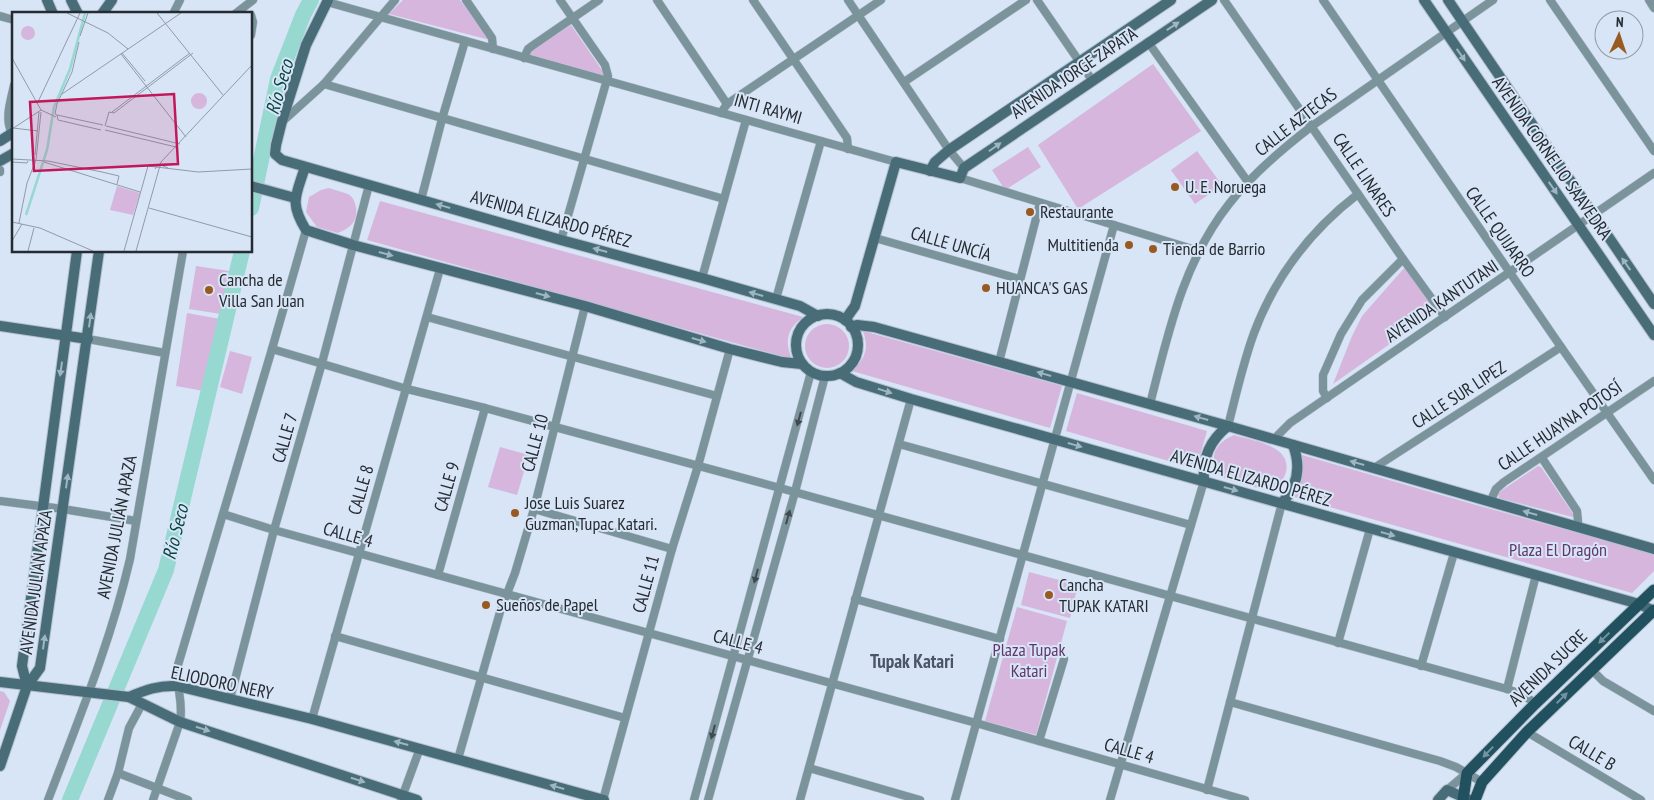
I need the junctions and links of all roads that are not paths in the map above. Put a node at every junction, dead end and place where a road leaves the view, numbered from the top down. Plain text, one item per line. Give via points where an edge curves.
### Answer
1 (46, 0) edge
2 (71, 0) edge
3 (112, 0) edge
4 (180, 0) edge
5 (253, 0) edge
6 (395, 0) edge
7 (466, 0) edge
8 (560, 0) edge
9 (599, 0) edge
10 (656, 0) edge
11 (753, 0) edge
12 (848, 0) edge
13 (881, 0) edge
14 (1026, 0) edge
15 (1037, 0) edge
16 (1171, 0) edge
17 (1212, 0) edge
18 (1224, 0) edge
19 (1323, 0) edge
20 (1424, 0) edge
21 (1448, 0) edge
22 (1493, 0) edge
23 (1550, 0) edge
24 (1649, 0) edge
25 (327, 1) edge
26 (1654, 8) edge
27 (52, 12) edge
28 (77, 12) edge
29 (103, 12) edge
30 (174, 12) edge
31 (249, 12) edge
32 (858, 15) junction
33 (381, 17) junction
34 (572, 18) junction
35 (1462, 21) junction
36 (1446, 32) junction
37 (465, 41) junction
38 (1148, 42) junction
39 (493, 49) junction
40 (524, 58) junction
41 (793, 59) junction
42 (1079, 62) junction
43 (1092, 80) junction
44 (1377, 80) junction
45 (607, 81) junction
46 (904, 82) junction
47 (324, 84) junction
48 (12, 96) edge
49 (727, 104) junction
50 (721, 113) junction
51 (442, 119) junction
52 (746, 120) junction
53 (282, 121) junction
54 (1312, 126) junction
55 (12, 130) edge
56 (12, 133) edge
57 (0, 140) edge
58 (821, 141) junction
59 (848, 149) junction
60 (949, 150) junction
61 (1654, 151) edge
62 (12, 154) edge
63 (585, 158) junction
64 (0, 161) edge
65 (896, 162) junction
66 (305, 167) junction
67 (964, 168) junction
68 (930, 171) junction
69 (1654, 173) edge
70 (960, 178) junction
71 (1248, 182) junction
72 (369, 185) junction
73 (252, 186) edge
74 (1358, 194) junction
75 (295, 198) junction
76 (724, 199) junction
77 (421, 200) junction
78 (1040, 203) junction
79 (1593, 215) junction
80 (1114, 225) junction
81 (1578, 225) junction
82 (306, 230) junction
83 (875, 238) junction
84 (561, 240) junction
85 (353, 245) junction
86 (1199, 251) junction
87 (77, 252) edge
88 (99, 252) edge
89 (183, 252) edge
90 (1403, 259) junction
91 (440, 269) junction
92 (1511, 272) junction
93 (702, 278) junction
94 (1019, 279) junction
95 (776, 300) junction
96 (1654, 304) edge
97 (585, 306) junction
98 (427, 316) junction
99 (818, 316) junction
100 (1445, 317) junction
101 (848, 324) junction
102 (0, 326) edge
103 (1654, 335) edge
104 (66, 336) junction
105 (88, 339) junction
106 (1560, 347) junction
107 (272, 349) junction
108 (730, 349) junction
109 (165, 352) junction
110 (573, 356) junction
111 (999, 362) junction
112 (322, 363) junction
113 (802, 364) junction
114 (812, 372) junction
115 (840, 373) junction
116 (825, 376) junction
117 (1654, 381) edge
118 (1071, 382) junction
119 (407, 389) junction
120 (717, 396) junction
121 (1327, 398) junction
122 (911, 399) junction
123 (1150, 404) junction
124 (485, 408) junction
125 (1607, 412) junction
126 (1228, 426) junction
127 (554, 427) junction
128 (1055, 439) junction
129 (1274, 439) junction
130 (899, 444) junction
131 (1293, 445) junction
132 (1542, 458) junction
133 (698, 466) junction
134 (1374, 468) junction
135 (1654, 480) edge
136 (1204, 481) junction
137 (1043, 482) junction
138 (780, 488) junction
139 (795, 492) junction
140 (0, 501) edge
141 (1490, 502) junction
142 (1282, 503) junction
143 (43, 506) junction
144 (63, 509) junction
145 (534, 509) junction
146 (223, 514) junction
147 (878, 516) junction
148 (136, 521) junction
149 (1191, 525) junction
150 (1577, 527) junction
151 (1370, 528) junction
152 (274, 530) junction
153 (1654, 548) edge
154 (672, 549) junction
155 (358, 553) junction
156 (1454, 553) junction
157 (1023, 556) junction
158 (438, 575) junction
159 (1536, 575) junction
160 (1654, 590) edge
161 (507, 595) junction
162 (1170, 596) junction
163 (856, 599) junction
164 (1639, 604) junction
165 (1654, 611) edge
166 (1253, 618) junction
167 (648, 634) junction
168 (335, 636) junction
169 (1000, 639) junction
170 (1338, 643) junction
171 (734, 656) junction
172 (1064, 659) dead end
173 (748, 660) junction
174 (1421, 666) junction
175 (1592, 670) junction
176 (481, 678) junction
177 (0, 682) edge
178 (832, 684) junction
179 (26, 686) junction
180 (177, 686) junction
181 (1507, 689) junction
182 (93, 693) junction
183 (127, 697) junction
184 (230, 699) junction
185 (1230, 702) junction
186 (142, 704) junction
187 (1535, 704) junction
188 (1654, 711) edge
189 (625, 718) junction
190 (312, 719) junction
191 (180, 722) junction
192 (976, 723) junction
193 (1527, 732) junction
194 (1039, 741) junction
195 (420, 748) junction
196 (458, 759) junction
197 (1120, 764) junction
198 (0, 766) edge
199 (808, 768) junction
200 (1468, 773) junction
201 (118, 774) junction
202 (1482, 782) junction
203 (157, 788) junction
204 (1207, 790) junction
205 (1447, 790) junction
206 (402, 798) edge
207 (1468, 799) edge
208 (48, 800) edge
209 (108, 800) edge
210 (153, 800) edge
211 (188, 800) edge
212 (417, 800) edge
213 (604, 800) edge
214 (694, 800) edge
215 (708, 800) edge
216 (800, 800) edge
217 (920, 800) edge
218 (955, 800) edge
219 (1110, 800) edge
220 (1245, 800) edge
221 (1438, 800) edge
222 (1642, 800) edge

1 - 27 street
2 - 28 street
3 - 29 street
4 - 30 street
5 - 31 street
6 - 33 street
7 - 39 street via 492,38
8 - 34 street
9 - 34 street
10 - 49 street
11 - 41 street
12 - 32 street
13 - 32 street
14 - 46 street
15 - 42 street
16 - 42 street, AVENIDA JORGE ZAPATA
38 -> 17 street, AVENIDA JORGE ZAPATA
18 - 54 street, CALLE LINARES
19 - 44 street, CALLE QUIJARRO
20 - 36 street, AVENIDA CORNELIO SAAVEDRA
21 - 35 street, AVENIDA CORNELIO SAAVEDRA
22 - 35 street, CALLE AZTECAS
23 - 61 street
24 - 26 street
25 - 33 street, INTI RAYMI
25 - 53 street via 306,45
32 - 41 street
32 - 46 street
33 - 37 street, INTI RAYMI
33 - 47 street
34 - 40 street via 528,49
34 - 45 street via 608,71
35 - 36 street, CALLE AZTECAS
35 - 79 street, AVENIDA CORNELIO SAAVEDRA
36 - 44 street, CALLE AZTECAS
36 -> 81 street, AVENIDA CORNELIO SAAVEDRA
37 - 39 street, INTI RAYMI
37 - 51 street
38 - 43 street, AVENIDA JORGE ZAPATA
38 - 71 street
39 - 40 street, INTI RAYMI
40 - 45 street, INTI RAYMI
41 - 49 street
41 - 59 street via 847,138
42 - 43 street
42 - 60 street, AVENIDA JORGE ZAPATA
67 -> 43 street, AVENIDA JORGE ZAPATA
44 - 54 street, CALLE AZTECAS
44 - 92 street, CALLE QUIJARRO
45 - 50 street, INTI RAYMI
45 - 63 street
46 - 60 street
47 - 51 street
47 - 53 street
48 - 55 street via 8,124
49 - 50 street
50 - 52 street, INTI RAYMI
51 - 63 street
51 - 77 street
52 - 58 street, INTI RAYMI
52 - 76 street
53 - 66 street, AVENIDA ELIZARDO PÉREZ via 276,154 282,160
54 - 71 street, CALLE AZTECAS
54 - 74 street, CALLE LINARES
56 - 57 street
58 - 59 street, INTI RAYMI
58 - 95 street
59 - 65 street, INTI RAYMI
60 - 67 street
60 - 68 street, AVENIDA JORGE ZAPATA
62 - 64 street
63 - 76 street
63 - 84 street
65 - 68 street, INTI RAYMI
65 - 83 street
66 - 72 street, AVENIDA ELIZARDO PÉREZ
66 - 75 street
67 - 70 street
68 - 70 street, INTI RAYMI
69 - 79 street, AVENIDA KANTUTANI
70 - 78 street, INTI RAYMI
71 - 86 street, CALLE AZTECAS via 1218,218
72 - 77 street, AVENIDA ELIZARDO PÉREZ
72 - 85 street, CALLE 7
73 - 75 street
74 - 90 street, CALLE LINARES
74 - 126 street via 1314,233 1271,295 1253,335
75 - 82 street via 296,213
76 - 93 street
84 -> 77 street, AVENIDA ELIZARDO PÉREZ
78 - 80 street, INTI RAYMI
78 - 94 street
79 - 81 street, AVENIDA KANTUTANI
96 -> 79 street, AVENIDA CORNELIO SAAVEDRA
80 - 86 street, INTI RAYMI
80 - 118 street
81 - 92 street, AVENIDA KANTUTANI
81 - 103 street, AVENIDA CORNELIO SAAVEDRA
82 - 85 street
82 - 107 street
83 - 94 street, CALLE UNCÍA
83 - 101 street
93 -> 84 street, AVENIDA ELIZARDO PÉREZ
85 -> 91 street
85 - 112 street, CALLE 7
86 - 123 street, CALLE AZTECAS via 1188,273 1170,328
87 - 104 street, AVENIDA JULIAN APAZA
105 -> 88 street, AVENIDA JULIAN APAZA
89 - 109 street, AVENIDA JULIÁN APAZA
90 - 100 street, CALLE LINARES
90 - 121 street via 1362,300 1341,334 1323,375 1323,391
91 -> 97 street
91 - 98 street, CALLE 8
92 - 100 street, AVENIDA KANTUTANI
92 - 106 street, CALLE QUIJARRO
95 -> 93 street, AVENIDA ELIZARDO PÉREZ
94 - 111 street
95 - 99 street, AVENIDA ELIZARDO PÉREZ via 800,306
97 -> 108 street
97 - 110 street, CALLE 10
98 - 110 street
98 - 119 street, CALLE 8
99 - 101 street via 829,315
99 - 113 street via 808,321 798,336 796,348
100 - 121 street, AVENIDA KANTUTANI
101 - 111 street via 874,327
101 - 115 street via 856,338 857,350 850,366
102 - 104 street
104 - 105 street
104 -> 143 street, AVENIDA JULIAN APAZA
105 - 109 street
144 -> 105 street, AVENIDA JULIAN APAZA
106 - 125 street, CALLE QUIJARRO
106 - 134 street, CALLE SUR LIPEZ
107 - 112 street
107 - 146 street
108 - 113 street
108 - 120 street, CALLE 11
109 - 148 street, AVENIDA JULIÁN APAZA
110 - 120 street
110 - 127 street, CALLE 10
118 -> 111 street
112 - 119 street
112 - 152 street, CALLE 7
113 - 114 street
114 - 116 street
114 -> 138 street
115 - 116 street
115 -> 122 street, AVENIDA ELIZARDO PÉREZ via 856,382
116 - 139 street
117 - 125 street, CALLE HUAYNA POTOSÍ
118 - 123 street
118 - 128 street
119 - 124 street
119 - 155 street, CALLE 8
120 - 133 street, CALLE 11
121 - 129 street, AVENIDA KANTUTANI via 1290,423
122 - 128 street, AVENIDA ELIZARDO PÉREZ
122 - 130 street
126 -> 123 street
124 - 127 street
124 - 158 street, CALLE 9
125 - 132 street, CALLE HUAYNA POTOSÍ
125 - 135 street, CALLE QUIJARRO
126 - 129 street
126 - 136 street via 1208,450
127 - 133 street
127 - 145 street, CALLE 10
128 -> 136 street, AVENIDA ELIZARDO PÉREZ
128 - 137 street
129 - 131 street
130 - 137 street
130 - 147 street
134 -> 131 street
131 - 142 street via 1297,473 1294,486
132 - 141 street, CALLE HUAYNA POTOSÍ via 1504,482 1496,489
132 - 150 street via 1576,511
133 - 138 street
133 - 154 street, CALLE 11
134 - 141 street
136 -> 142 street, AVENIDA ELIZARDO PÉREZ
136 - 149 street
137 - 149 street
137 - 157 street
138 - 139 street
138 -> 171 street
139 - 147 street
173 -> 139 street
140 - 143 street
150 -> 141 street
142 - 151 street, AVENIDA ELIZARDO PÉREZ
142 - 166 street
143 - 144 street
143 - 179 street, AVENIDA JULIAN APAZA via 22,666
144 - 148 street
179 -> 144 street, AVENIDA JULIAN APAZA via 40,668
145 - 154 street
145 - 161 street, CALLE 10
146 - 152 street, CALLE 4
146 - 180 street via 178,664
147 - 157 street
147 - 163 street
148 - 182 street, AVENIDA JULIÁN APAZA via 123,588
149 - 162 street
150 - 153 street
151 -> 156 street, AVENIDA ELIZARDO PÉREZ
151 - 170 street
152 - 155 street, CALLE 4
152 - 184 street, CALLE 7
154 - 167 street, CALLE 11
155 - 158 street, CALLE 4
155 - 168 street, CALLE 8
156 - 159 street, AVENIDA ELIZARDO PÉREZ
156 - 174 street
157 - 162 street
157 - 169 street
158 - 161 street, CALLE 4
159 - 164 street, AVENIDA ELIZARDO PÉREZ
159 - 181 street
160 - 164 main road, AVENIDA SUCRE
161 - 167 street, CALLE 4
161 - 176 street, CALLE 10
162 - 166 street
162 - 197 street
163 - 169 street
163 - 178 street
164 - 165 street, AVENIDA ELIZARDO PÉREZ
164 -> 187 main road, AVENIDA SUCRE
165 - 175 main road, AVENIDA SUCRE
166 - 170 street
166 - 185 street
167 - 171 street, CALLE 4
167 - 189 street, CALLE 11
168 - 176 street
168 - 190 street, CALLE 8
169 - 192 street
170 - 174 street
171 - 173 street, CALLE 4
171 -> 214 street
172 - 194 street
173 - 178 street, CALLE 4
173 - 215 street
174 - 181 street
175 - 188 street via 1603,681
193 -> 175 main road, AVENIDA SUCRE
176 - 189 street
176 - 196 street, CALLE 10
177 - 179 street
178 - 192 street, CALLE 4
178 - 199 street
179 - 182 street
179 - 198 street
180 - 183 street, ELIODORO NERY via 154,687
180 - 184 street, ELIODORO NERY
180 - 191 street via 182,711
181 - 187 street via 1522,694
182 - 183 street
182 - 208 street, AVENIDA JULIÁN APAZA
183 - 186 street
184 - 190 street, ELIODORO NERY
185 - 200 street via 1440,761
185 - 204 street
186 - 191 street
186 - 201 street via 128,728
187 -> 200 main road, AVENIDA SUCRE
189 - 213 street, CALLE 11
195 -> 190 street, ELIODORO NERY
191 - 203 street
191 -> 206 street
192 - 194 street, CALLE 4
192 - 218 street
193 - 202 main road, AVENIDA SUCRE
193 - 222 street, CALLE B
194 - 197 street, CALLE 4
195 - 196 street, ELIODORO NERY
195 - 206 street
213 -> 196 street, ELIODORO NERY
197 - 204 street, CALLE 4
197 - 219 street
199 - 216 street
199 - 217 street
200 - 202 street
200 - 205 street
200 - 207 main road
201 - 203 street
201 - 209 street
202 - 207 main road
203 - 210 street
203 - 211 street
204 - 220 street, CALLE 4
205 - 207 street
205 - 221 street
206 - 212 street

